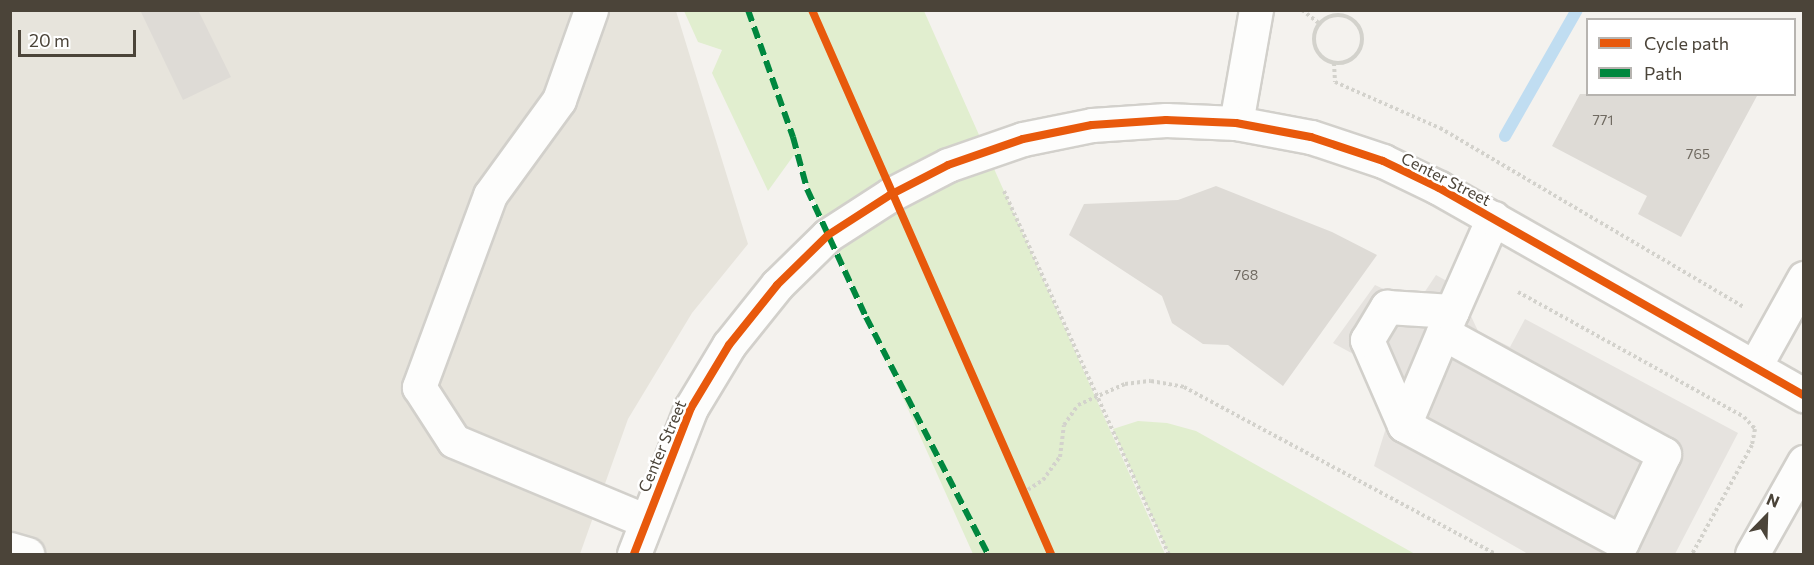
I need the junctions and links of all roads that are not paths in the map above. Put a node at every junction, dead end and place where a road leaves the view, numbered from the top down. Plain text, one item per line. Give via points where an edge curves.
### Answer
1 (591, 10) edge
2 (1256, 10) edge
3 (1236, 123) junction
4 (1493, 218) junction
5 (1803, 278) edge
6 (1448, 322) junction
7 (1755, 366) junction
8 (1803, 395) edge
9 (1404, 425) junction
10 (1803, 462) edge
11 (646, 521) junction
12 (10, 549) edge
13 (27, 555) edge
14 (634, 555) edge
15 (1752, 555) edge

1 - 11 street via 558,100 490,195 419,387 454,441
2 - 3 street
3 - 4 street, Center Street via 1311,137 1383,161
3 - 11 street, Center Street via 1166,120 1092,125 1023,139 948,165 890,195 828,235 777,285 729,345 691,408
4 - 6 street
4 - 7 street, Center Street
5 - 7 street
6 - 9 street
6 - 9 street via 1387,307 1368,340
6 - 9 street via 1664,454 1622,542
7 - 8 street, Center Street
10 - 15 street
11 - 14 street, Center Street
12 - 13 street

